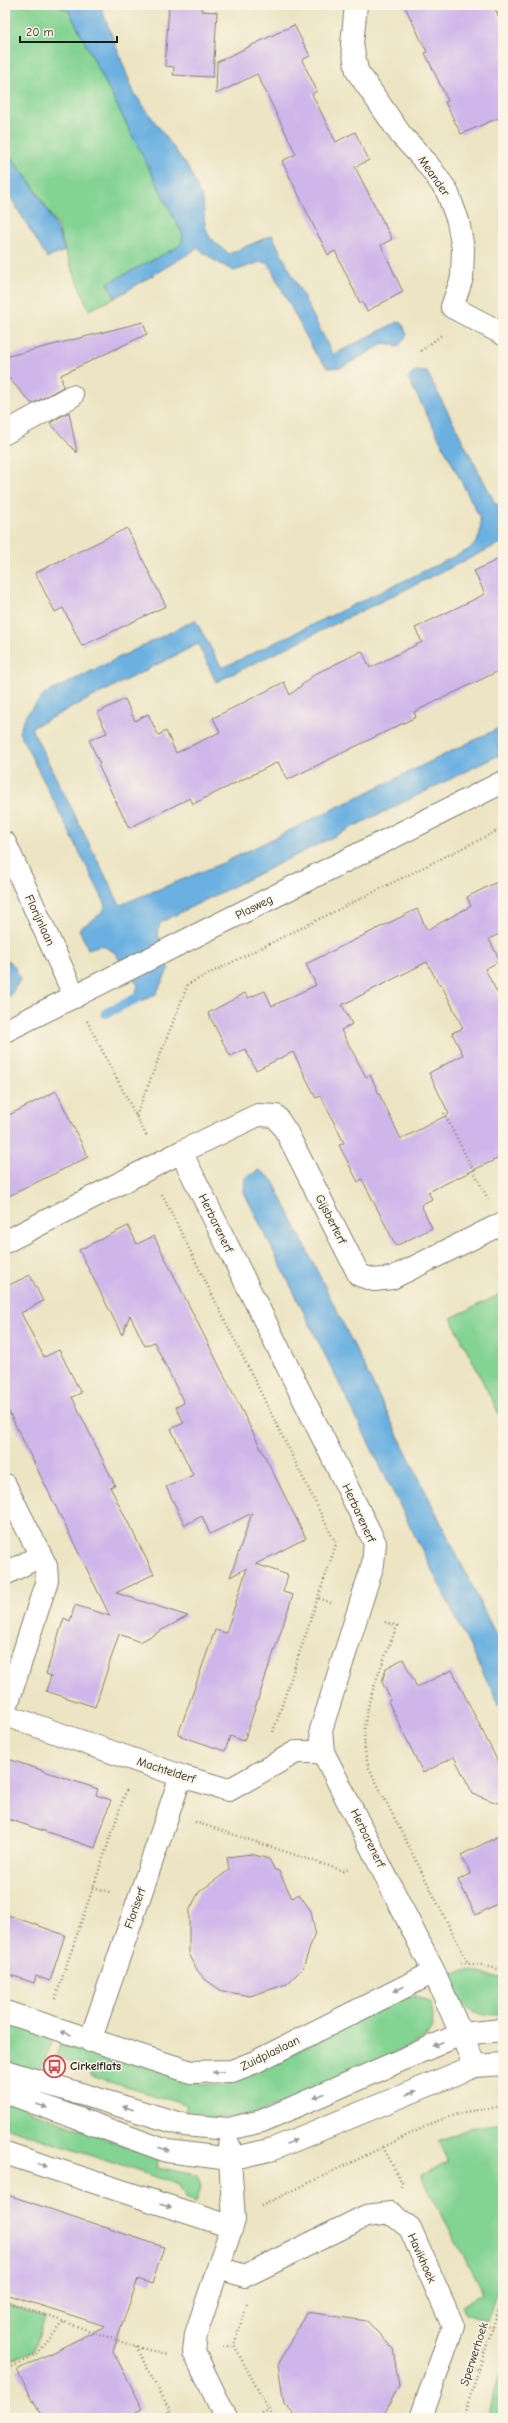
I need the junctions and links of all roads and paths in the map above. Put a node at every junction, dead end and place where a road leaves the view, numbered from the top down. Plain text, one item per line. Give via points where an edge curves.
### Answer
1 (356, 5) edge
2 (503, 334) edge
3 (72, 396) dead end
4 (5, 433) edge
5 (503, 782) edge
6 (503, 828) edge
7 (5, 843) edge
8 (75, 997) junction
9 (5, 1031) edge
10 (444, 1113) dead end
11 (136, 1116) junction
12 (181, 1152) junction
13 (155, 1165) junction
14 (502, 1224) edge
15 (5, 1242) edge
16 (5, 1485) edge
17 (40, 1556) junction
18 (5, 1574) edge
19 (319, 1598) junction
20 (358, 1613) junction
21 (5, 1712) edge
22 (5, 1715) edge
23 (323, 1752) junction
24 (137, 1760) junction
25 (278, 1762) junction
26 (181, 1776) junction
27 (168, 1813) junction
28 (377, 1856) junction
29 (468, 1963) junction
30 (503, 1971) edge
31 (434, 1972) junction
32 (5, 2012) edge
33 (46, 2026) junction
34 (503, 2030) edge
35 (461, 2034) junction
36 (90, 2041) junction
37 (503, 2064) edge
38 (475, 2066) junction
39 (5, 2070) edge
40 (5, 2092) edge
41 (503, 2106) edge
42 (228, 2129) junction
43 (383, 2147) junction
44 (5, 2153) edge
45 (230, 2159) junction
46 (391, 2213) junction
47 (233, 2224) junction
48 (219, 2268) junction
49 (245, 2276) junction
50 (503, 2296) edge
51 (5, 2301) edge
52 (64, 2322) junction
53 (136, 2347) junction
54 (194, 2352) junction
55 (5, 2370) edge
56 (170, 2411) junction
57 (269, 2411) junction
58 (157, 2418) edge
59 (174, 2418) edge
60 (226, 2418) edge
61 (256, 2418) edge
62 (273, 2418) edge
63 (421, 2418) edge
64 (463, 2418) edge

1 - 2 street, Meander via 352,44 357,71 396,128 447,191 458,221 463,249 462,278 452,307
3 - 4 street
5 - 8 street, Plasweg
6 - 11 path via 188,984
7 - 8 street, Florijnlaan
8 - 9 street, Plasweg
8 - 11 path
10 - 14 path
11 - 13 path
12 - 13 street
12 - 14 street, Gijsberterf via 258,1115 276,1116 359,1275 374,1280 392,1278
12 - 20 street, Herbarenerf via 375,1543 373,1564
13 - 15 street
13 - 19 path via 336,1544
16 - 17 street
17 - 18 street
17 - 21 street via 46,1566 47,1580
19 - 20 path
19 - 25 path via 268,1747
20 - 23 street, Herbarenerf via 321,1730
20 - 29 path via 397,1626 364,1719 364,1754
22 - 24 street, Machtelderf
23 - 25 street, Machtelderf via 296,1752
23 - 28 street, Herbarenerf
24 - 26 street, Machtelderf
24 - 33 path
25 - 26 street, Machtelderf via 229,1790
26 - 27 street, Floriserf
27 - 28 path via 344,1871
27 - 36 street, Floriserf
28 - 31 street, Herbarenerf
29 - 30 path
29 - 31 path via 458,1963
31 - 35 street, Herbarenerf
31 -> 36 street, Zuidplaslaan via 232,2071 191,2072
32 - 33 street, Zuidplaslaan
36 -> 33 street, Zuidplaslaan
34 - 35 street
35 - 38 street, Herbarenerf
35 -> 42 street via 262,2121
37 - 38 street
45 -> 38 street via 273,2149
42 -> 39 street via 184,2125
40 -> 45 street via 167,2151
41 - 43 path via 465,2112 437,2120
42 - 45 street
43 - 46 path via 402,2183
43 - 47 path
44 -> 47 street
45 - 47 street
46 - 49 street via 366,2216
46 - 63 street, Havikhoek via 410,2228 452,2326
47 - 48 street
48 - 49 street
48 - 54 street via 196,2334
49 - 57 path via 251,2290 234,2345
50 - 64 path, Sperwerhoek
51 - 52 path
52 - 53 path
52 - 55 path via 36,2355
53 - 54 path via 164,2354
53 - 56 path
54 - 60 street
56 - 58 path
56 - 59 path
57 - 61 path
57 - 62 path

